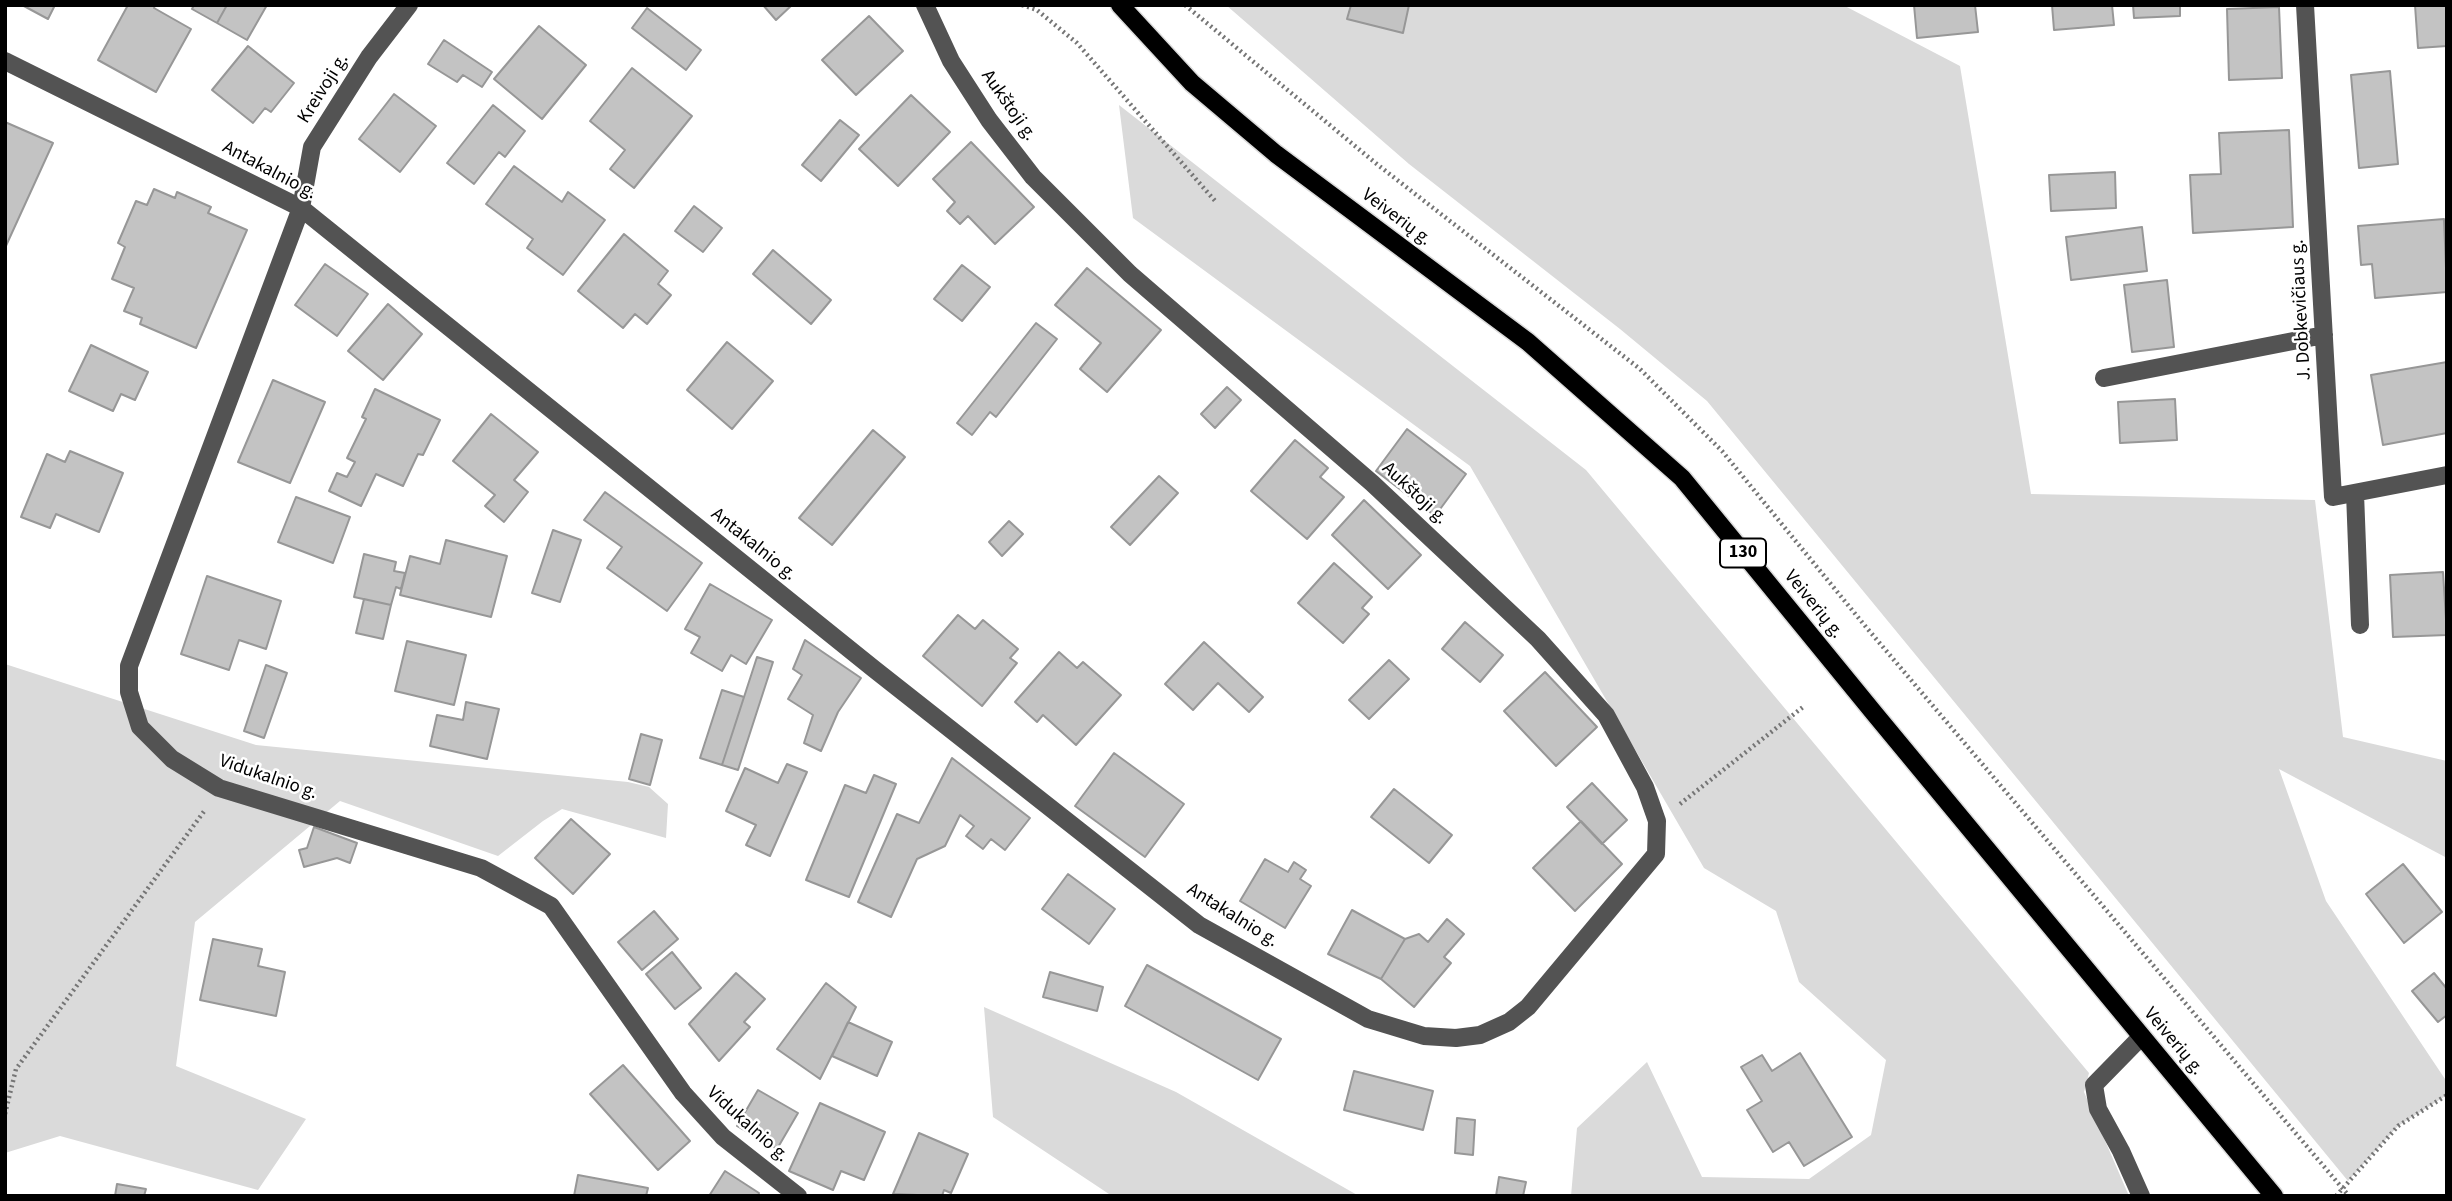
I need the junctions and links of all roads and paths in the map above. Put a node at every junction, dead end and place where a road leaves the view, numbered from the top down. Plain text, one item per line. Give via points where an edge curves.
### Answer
1 (409, 5) edge
2 (925, 5) edge
3 (1022, 5) edge
4 (1119, 5) edge
5 (2305, 5) edge
6 (5, 61) edge
7 (1216, 202) dead end
8 (301, 208) junction
9 (2324, 335) junction
10 (2104, 378) dead end
11 (2447, 475) edge
12 (2356, 493) junction
13 (2360, 625) dead end
14 (1803, 707) dead end
15 (219, 788) junction
16 (1657, 821) junction
17 (1480, 1035) joint
18 (2141, 1037) junction
19 (2447, 1095) edge
20 (5, 1114) edge
21 (798, 1196) edge
22 (2141, 1196) edge
23 (2274, 1196) edge
24 (2336, 1196) edge

1 - 8 street, Kreivoji g. via 369,57 312,147
2 - 16 street, Aukštoji g. via 951,61 1033,177 1130,274 1372,483 1538,639 1606,715 1645,787
3 - 7 path via 1037,10 1077,43
4 - 18 main road, Veiverių g. / 130 via 1192,83 1265,145 1528,342 1682,478
5 - 9 street, J. Dobkevičiaus g.
6 - 8 street, Antakalnio g.
8 - 15 street, Vidukalnio g. via 129,666 129,692 141,727 172,759
8 - 17 street, Antakalnio g. via 1199,925 1368,1019 1424,1035
9 - 10 street
9 - 12 street, J. Dobkevičiaus g. via 2333,497
11 - 12 street, J. Dobkevičiaus g.
12 - 13 street
14 - 16 path
15 - 20 path via 16,1069
15 - 21 street, Vidukalnio g. via 481,868 551,906 682,1093 723,1136
16 - 17 street, Aukštoji g. via 1656,854 1528,1007
18 - 22 street via 2094,1084 2098,1109
18 - 23 main road, Veiverių g. / 130
19 - 24 path via 2398,1126

